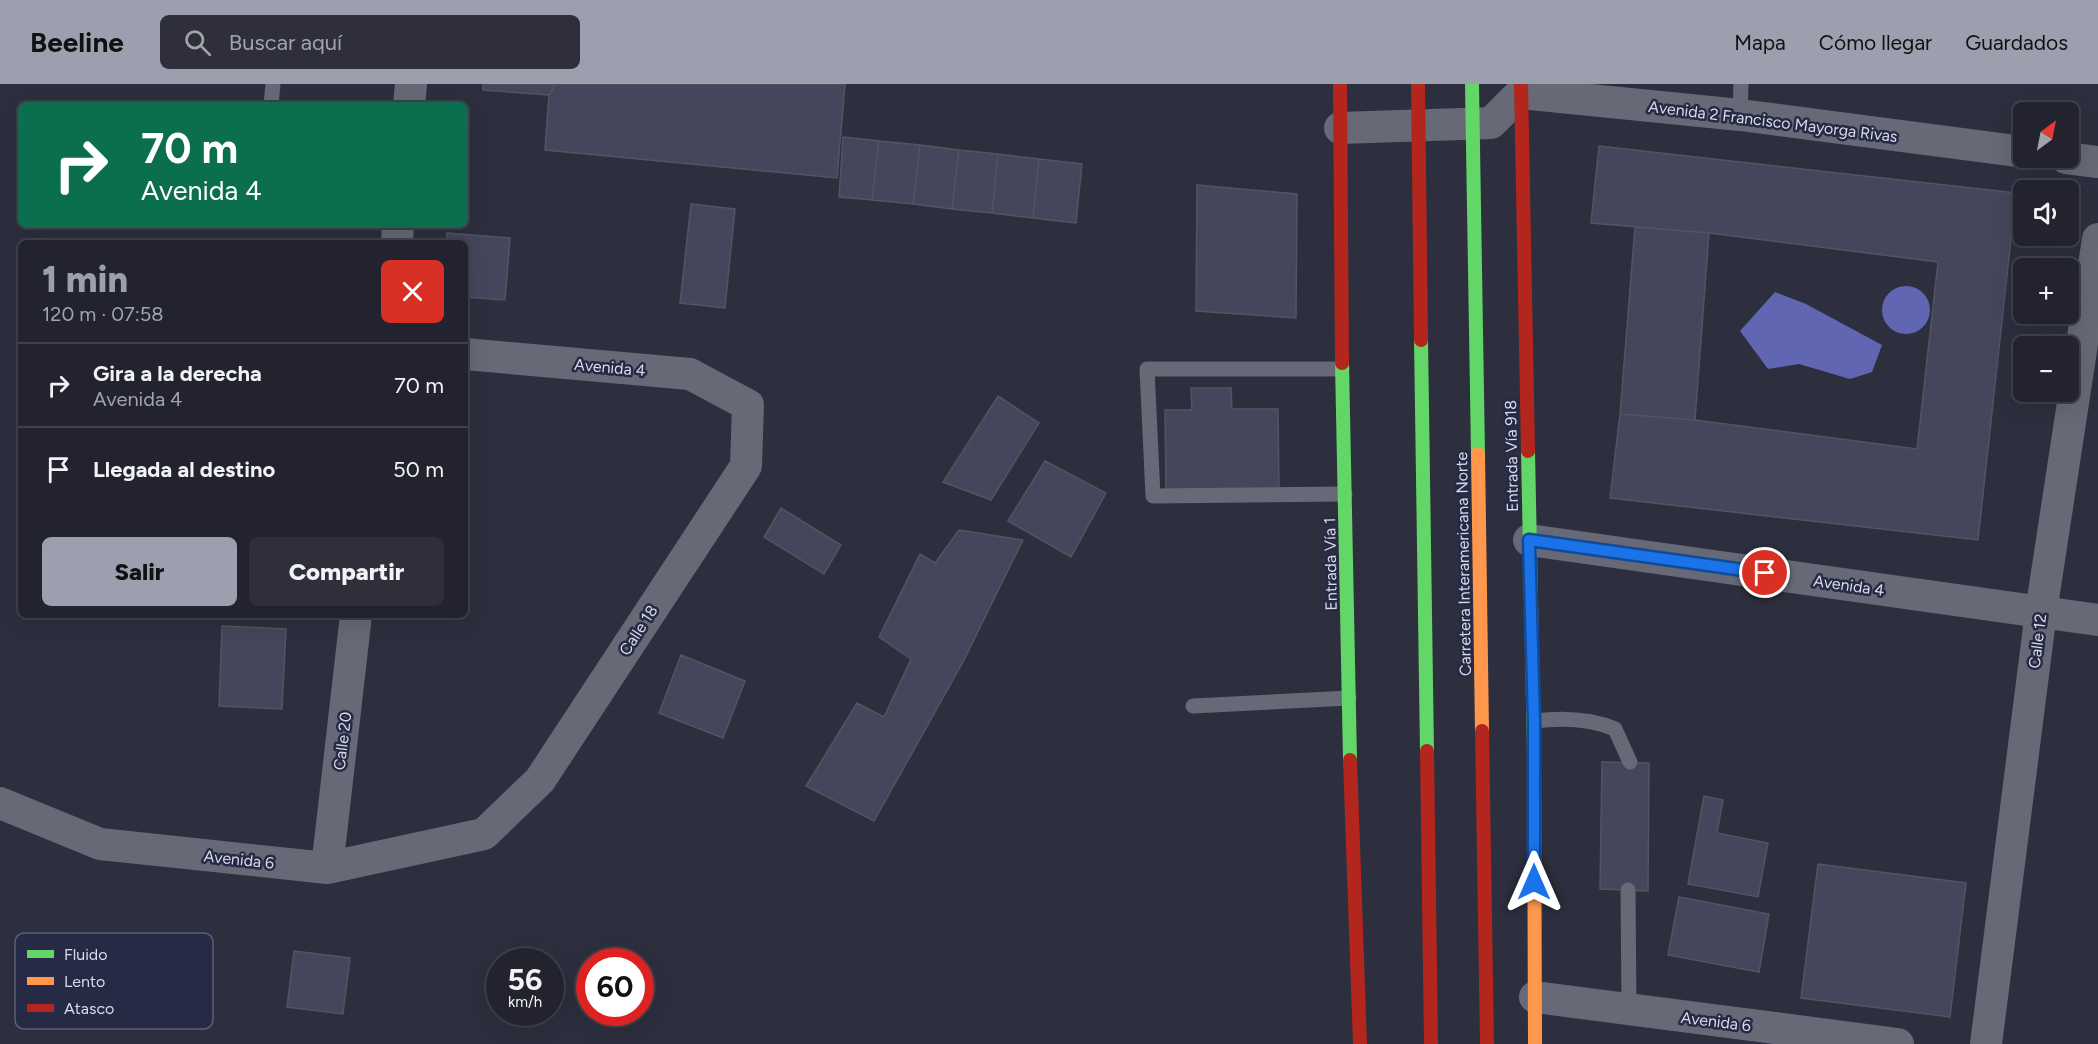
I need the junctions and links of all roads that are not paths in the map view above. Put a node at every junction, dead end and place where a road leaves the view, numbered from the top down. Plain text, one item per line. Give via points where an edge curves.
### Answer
1 (273, 84) edge
2 (411, 84) edge
3 (1340, 84) edge
4 (1418, 84) edge
5 (1472, 84) edge
6 (1741, 84) edge
7 (1519, 87) edge
8 (271, 102) edge
9 (409, 102) edge
10 (1740, 115) junction
11 (1340, 128) junction
12 (2013, 151) edge
13 (2079, 160) edge
14 (2098, 162) edge
15 (2098, 240) edge
16 (468, 354) edge
17 (1342, 369) junction
18 (748, 405) joint
19 (1346, 494) junction
20 (1529, 540) junction
21 (2041, 612) junction
22 (356, 618) edge
23 (2098, 620) edge
24 (1349, 698) junction
25 (1193, 706) dead end
26 (1534, 721) junction
27 (1630, 762) dead end
28 (0, 803) edge
29 (484, 834) joint
30 (327, 868) junction
31 (1628, 890) dead end
32 (1535, 997) junction
33 (1629, 1009) junction
34 (1360, 1044) edge
35 (1431, 1044) edge
36 (1487, 1044) edge
37 (1535, 1044) edge
38 (1898, 1044) edge
39 (1986, 1044) edge

1 - 8 lane
2 - 9 street
3 - 11 main road, Entrada Vía 1
4 - 35 main road
5 - 36 main road, Carretera Interamericana Norte
6 - 10 lane
7 - 10 street, Avenida 2 Francisco Mayorga Rivas
7 - 11 street via 1491,123
7 - 20 main road, Entrada Vía 918
10 - 12 street, Avenida 2 Francisco Mayorga Rivas
11 - 17 main road, Entrada Vía 1
13 - 14 street
15 - 21 street, Calle 12
16 - 18 street, Avenida 4 via 690,374
17 - 19 main road, Entrada Vía 1
17 - 19 lane via 1148,369 1153,496
18 - 29 street, Calle 18 via 746,466 540,780
19 - 24 main road, Entrada Vía 1
20 - 21 street, Avenida 4
20 - 26 main road, Entrada Vía 918
21 - 23 street, Avenida 4
21 - 39 street, Calle 12
22 - 30 street, Calle 20
24 - 25 lane
24 - 34 main road, Entrada Vía 1
26 - 27 lane via 1560,718 1605,724 1615,729
26 - 32 main road, Entrada Vía 918
28 - 30 street, Avenida 6 via 100,844
29 - 30 street, Avenida 6
31 - 33 lane
32 - 33 street, Avenida 6
32 - 37 main road, Entrada Vía 918
33 - 38 street, Avenida 6

